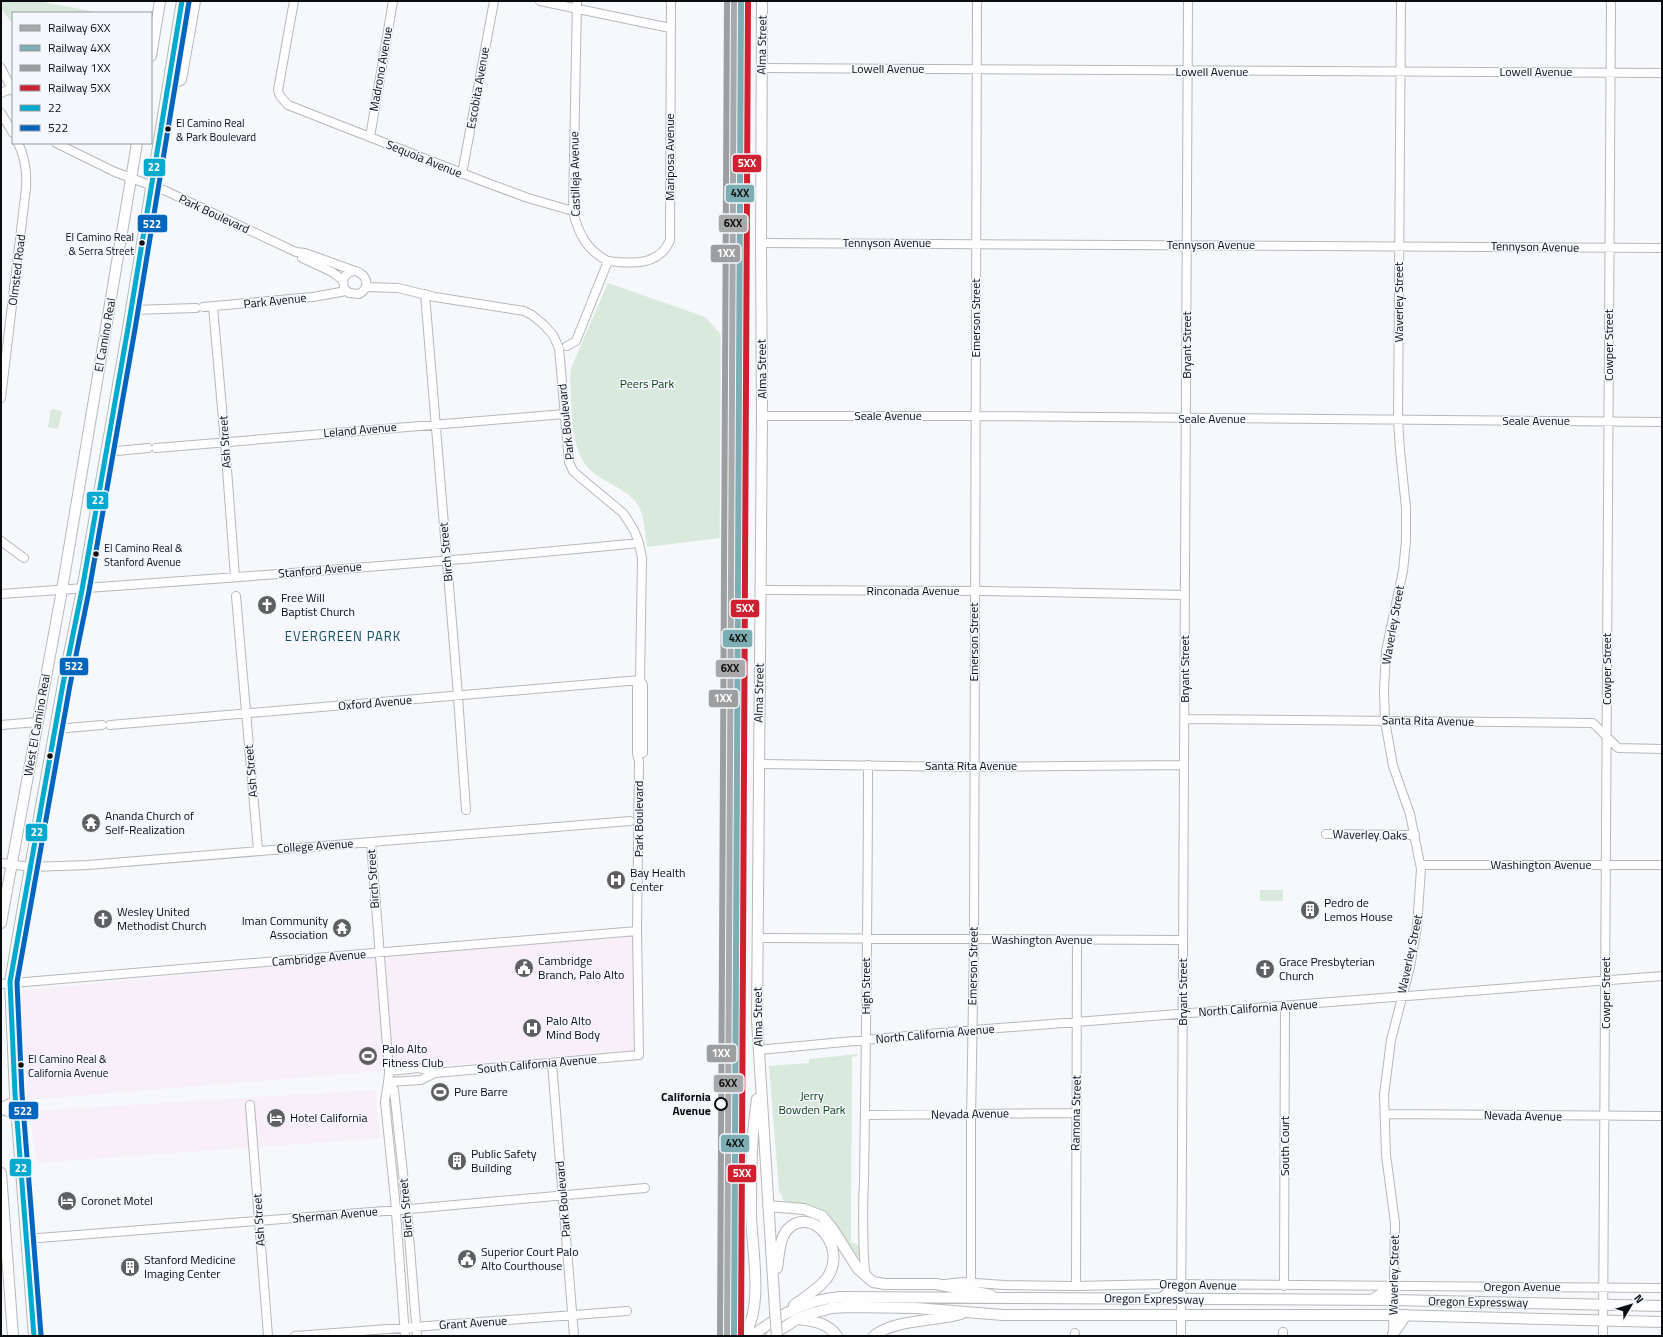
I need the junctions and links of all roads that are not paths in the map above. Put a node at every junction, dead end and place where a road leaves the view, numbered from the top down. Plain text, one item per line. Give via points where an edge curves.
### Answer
1 (160, 1) edge
2 (182, 1) edge
3 (196, 1) edge
4 (294, 1) edge
5 (393, 1) edge
6 (494, 1) edge
7 (540, 1) edge
8 (670, 1) edge
9 (762, 1) edge
10 (977, 1) edge
11 (1188, 1) edge
12 (1401, 1) edge
13 (1611, 1) edge
14 (577, 5) edge
15 (670, 28) junction
16 (152, 50) edge
17 (1, 68) edge
18 (762, 68) junction
19 (976, 70) junction
20 (1187, 72) junction
21 (1401, 72) junction
22 (1611, 72) junction
23 (1662, 73) edge
24 (167, 88) junction
25 (12, 89) edge
26 (1, 94) edge
27 (1, 113) edge
28 (12, 131) edge
29 (370, 137) junction
30 (18, 144) edge
31 (58, 144) edge
32 (137, 144) edge
33 (462, 174) junction
34 (131, 178) junction
35 (151, 185) junction
36 (573, 211) junction
37 (761, 243) junction
38 (976, 243) junction
39 (1187, 244) junction
40 (1399, 246) junction
41 (1610, 248) junction
42 (1662, 248) edge
43 (296, 252) junction
44 (608, 261) junction
45 (355, 271) junction
46 (343, 280) junction
47 (366, 287) junction
48 (346, 291) junction
49 (424, 294) junction
50 (213, 307) junction
51 (131, 310) junction
52 (567, 346) dead end
53 (1, 398) edge
54 (564, 414) junction
55 (762, 416) junction
56 (976, 416) junction
57 (1187, 419) junction
58 (1398, 420) junction
59 (1609, 421) junction
60 (1662, 422) edge
61 (436, 424) junction
62 (225, 442) junction
63 (106, 452) junction
64 (73, 527) joint
65 (1, 541) edge
66 (638, 543) junction
67 (24, 558) dead end
68 (446, 560) junction
69 (235, 577) junction
70 (62, 590) junction
71 (82, 590) junction
72 (761, 590) junction
73 (974, 591) junction
74 (1, 594) edge
75 (1185, 595) junction
76 (236, 596) dead end
77 (640, 680) junction
78 (458, 696) junction
79 (246, 713) junction
80 (1185, 719) junction
81 (1385, 721) junction
82 (37, 722) junction
83 (1, 725) edge
84 (56, 729) junction
85 (1607, 737) junction
86 (1662, 749) edge
87 (758, 764) junction
88 (868, 765) junction
89 (1184, 765) junction
90 (974, 767) junction
91 (466, 810) dead end
92 (630, 821) dead end
93 (1326, 834) dead end
94 (1415, 835) junction
95 (370, 842) junction
96 (258, 850) junction
97 (1, 863) edge
98 (12, 864) junction
99 (1421, 865) junction
100 (1606, 865) junction
101 (1662, 865) edge
102 (31, 867) junction
103 (1, 923) edge
104 (637, 931) junction
105 (757, 938) junction
106 (866, 938) junction
107 (974, 940) junction
108 (1077, 940) junction
109 (1183, 940) junction
110 (379, 953) junction
111 (1662, 976) edge
112 (1606, 980) junction
113 (6, 983) edge
114 (1402, 996) junction
115 (1285, 1007) junction
116 (1183, 1013) junction
117 (1077, 1023) junction
118 (972, 1030) junction
119 (865, 1040) junction
120 (758, 1050) junction
121 (639, 1055) joint
122 (552, 1063) junction
123 (389, 1071) junction
124 (435, 1073) junction
125 (760, 1077) junction
126 (389, 1082) junction
127 (15, 1101) junction
128 (250, 1105) dead end
129 (1, 1107) edge
130 (1, 1110) edge
131 (1076, 1113) junction
132 (16, 1114) junction
133 (971, 1114) junction
134 (1385, 1114) junction
135 (865, 1116) junction
136 (1605, 1116) junction
137 (1662, 1116) edge
138 (1, 1173) edge
139 (645, 1188) dead end
140 (562, 1196) junction
141 (768, 1206) junction
142 (396, 1210) junction
143 (407, 1210) junction
144 (260, 1222) junction
145 (26, 1239) junction
146 (868, 1279) junction
147 (970, 1282) junction
148 (936, 1284) junction
149 (1181, 1284) junction
150 (774, 1286) junction
151 (1076, 1286) junction
152 (1284, 1286) junction
153 (1394, 1286) junction
154 (1604, 1288) junction
155 (1662, 1288) edge
156 (1008, 1299) junction
157 (1160, 1299) junction
158 (1181, 1300) junction
159 (1371, 1300) junction
160 (1393, 1300) junction
161 (1604, 1304) junction
162 (1662, 1306) edge
163 (626, 1311) dead end
164 (967, 1313) junction
165 (777, 1314) junction
166 (1181, 1314) junction
167 (573, 1315) junction
168 (1392, 1315) junction
169 (1406, 1315) junction
170 (797, 1319) junction
171 (1603, 1321) junction
172 (1662, 1322) edge
173 (416, 1327) junction
174 (405, 1332) edge
175 (14, 1335) edge
176 (1393, 1335) edge
177 (34, 1336) edge
178 (268, 1336) edge
179 (295, 1336) edge
180 (416, 1336) edge
181 (574, 1336) edge
182 (744, 1336) edge
183 (752, 1336) edge
184 (771, 1336) edge
185 (777, 1336) edge
186 (837, 1336) edge
187 (874, 1336) edge
188 (1181, 1336) edge
189 (1603, 1336) edge

1 - 16 main road
2 - 24 main road
3 - 24 street via 182,80
4 - 29 street, Sequoia Avenue via 278,90 280,96 295,109
5 - 29 street, Madrono Avenue
6 - 33 street, Escobita Avenue
7 - 14 street
8 - 15 street, Mariposa Avenue
9 - 18 main road, Alma Street
10 - 19 street, Emerson Street
11 - 20 street, Bryant Street
12 - 21 street, Waverley Street
13 - 22 street, Cowper Street
14 - 15 street
14 - 36 street, Castilleja Avenue
15 - 44 street, Mariposa Avenue via 670,240 667,248 655,259
17 - 25 street
18 - 19 street, Lowell Avenue
18 - 37 main road, Alma Street
19 - 20 street, Lowell Avenue
19 - 38 street, Emerson Street
20 - 21 street, Lowell Avenue
20 - 39 street, Bryant Street
21 - 22 street, Lowell Avenue
21 - 40 street, Waverley Street
22 - 23 street, Lowell Avenue
22 - 41 street, Cowper Street
24 - 35 main road, West El Camino Real
25 - 26 street
27 - 28 street
29 - 33 street, Sequoia Avenue
30 - 53 street, Olmsted Road via 25,168 26,188
31 - 34 street, Park Boulevard
32 - 34 main road, El Camino Real
33 - 36 street, Sequoia Avenue
34 - 35 street, Park Boulevard
34 - 64 main road, El Camino Real
35 - 43 street, Park Boulevard
35 - 51 main road, West El Camino Real
36 - 44 street, Castilleja Avenue via 580,234 589,247 598,257
37 - 38 street, Tennyson Avenue
37 - 55 main road, Alma Street
38 - 39 street, Tennyson Avenue
38 - 56 street, Emerson Street
39 - 40 street, Tennyson Avenue
39 - 57 street, Bryant Street
40 - 41 street, Tennyson Avenue
40 - 58 street, Waverley Street
41 - 42 street, Tennyson Avenue
41 - 59 street, Cowper Street
43 - 45 street, Park Boulevard
43 - 46 street, Park Boulevard
44 - 52 street via 576,341
45 - 46 street
45 - 47 street, Park Boulevard via 365,276
46 - 48 street
47 - 48 street, Park Boulevard via 362,293 356,295
47 - 49 street, Park Boulevard via 398,288
48 - 50 street, Park Avenue via 313,297
49 - 54 street, Park Boulevard via 519,310 540,320 553,335 559,348
49 - 61 street, Birch Street
50 - 51 street, Park Avenue
50 - 62 street, Ash Street
51 - 63 main road, West El Camino Real
54 - 61 street, Leland Avenue
54 - 66 street, Park Boulevard via 568,458 573,471 622,513 634,530
55 - 56 street, Seale Avenue
55 - 72 main road, Alma Street
56 - 57 street, Seale Avenue
56 - 73 street, Emerson Street
57 - 58 street, Seale Avenue
57 - 75 street, Bryant Street
58 - 59 street, Seale Avenue
58 - 81 street, Waverley Street via 1406,508 1406,541 1403,571 1386,651
59 - 60 street, Seale Avenue
59 - 85 street, Cowper Street
61 - 62 street, Leland Avenue
61 - 68 street, Birch Street
62 - 63 street, Leland Avenue
62 - 69 street, Ash Street
63 - 71 main road, West El Camino Real
64 - 70 main road, West El Camino Real
65 - 67 street
66 - 68 street, Stanford Avenue
66 - 77 street, Park Boulevard via 642,558
68 - 69 street, Stanford Avenue
68 - 78 street, Birch Street
69 - 71 street, Stanford Avenue
70 - 71 street, Stanford Avenue
70 - 74 street, Stanford Avenue
70 - 82 main road, West El Camino Real
71 - 84 main road, West El Camino Real
72 - 73 street, Rinconada Avenue
72 - 87 main road, Alma Street
73 - 75 street, Rinconada Avenue
73 - 90 street, Emerson Street
75 - 80 street, Bryant Street
76 - 79 street, Ash Street
77 - 78 street, Oxford Avenue
77 - 104 street, Park Boulevard via 637,686 637,753 641,757
78 - 79 street, Oxford Avenue
78 - 91 street, Birch Street
79 - 84 street, Oxford Avenue
79 - 96 street, Ash Street
80 - 81 street, Santa Rita Avenue
80 - 89 street, Bryant Street
81 - 85 street, Santa Rita Avenue via 1593,723
81 - 94 street, Waverley Street via 1393,766
82 - 83 street
82 - 98 main road, West El Camino Real
84 - 102 main road, West El Camino Real
85 - 86 street, Santa Rita Avenue via 1618,748
85 - 100 street, Cowper Street
87 - 88 street, Santa Rita Avenue
87 - 105 main road, Alma Street
88 - 90 street, Santa Rita Avenue
88 - 106 street, High Street
89 - 90 street, Santa Rita Avenue
89 - 109 street, Bryant Street
90 - 107 street, Emerson Street
92 - 95 street, College Avenue
93 - 94 street, Waverley Oaks
94 - 99 street, Waverley Street
95 - 96 street, College Avenue
95 - 110 street, Birch Street
96 - 102 street, College Avenue via 88,865
97 - 98 street, College Avenue
98 - 102 street, College Avenue
98 - 103 main road, West El Camino Real
99 - 100 street, Washington Avenue
99 - 114 street, Waverley Street via 1418,927
100 - 101 street, Washington Avenue
100 - 112 street, Cowper Street
102 - 113 main road, West El Camino Real
104 - 110 street, Cambridge Avenue
104 - 121 street, Park Boulevard
105 - 106 street, Washington Avenue
105 - 120 main road, Alma Street
106 - 107 street, Washington Avenue
106 - 119 street, High Street
107 - 108 street, Washington Avenue
107 - 118 street, Emerson Street
108 - 109 street, Washington Avenue
108 - 117 street, Ramona Street
109 - 116 street, Bryant Street
110 - 113 street, Cambridge Avenue
110 - 123 street, Birch Street
111 - 112 street, North California Avenue
112 - 114 street, North California Avenue
112 - 136 street, Cowper Street
113 - 127 main road, West El Camino Real
114 - 115 street, North California Avenue
114 - 134 street, Waverley Street via 1386,1070
115 - 116 street, North California Avenue
115 - 152 street, South Court
116 - 117 street, North California Avenue
116 - 149 street, Bryant Street
117 - 118 street, North California Avenue
117 - 131 street, Ramona Street
118 - 119 street, North California Avenue
118 - 133 street, Emerson Street
119 - 120 street, North California Avenue
119 - 135 street, High Street
120 - 125 main road, Alma Street
121 - 122 street, South California Avenue
122 - 124 street, South California Avenue
122 - 140 street, Park Boulevard
123 - 124 street, South California Avenue via 419,1068
123 - 126 street, Birch Street
124 - 126 street, South California Avenue via 421,1080
125 - 141 main road, Alma Street
125 - 182 main road via 752,1140 751,1215 755,1300 751,1324
126 - 142 street, Birch Street via 385,1102
126 - 143 street, Birch Street via 394,1090
127 - 129 street
127 - 132 main road, West El Camino Real
128 - 144 street, Ash Street
130 - 132 street
131 - 133 street, Nevada Avenue
131 - 151 street, Ramona Street
132 - 145 main road
133 - 135 street, Nevada Avenue
133 - 147 street, Emerson Street
134 - 136 street, Nevada Avenue
134 - 153 street, Waverley Street via 1386,1155 1395,1223
135 - 146 street, High Street via 864,1271
136 - 137 street, Nevada Avenue
136 - 154 street, Cowper Street
138 - 175 main road
139 - 140 street, Sherman Avenue
140 - 143 street, Sherman Avenue
140 - 167 street, Park Boulevard
141 - 146 main road via 804,1209 822,1216 858,1269
141 - 150 main road, Alma Street
142 - 143 street, Sherman Avenue
142 - 144 street, Sherman Avenue
142 - 174 street, Birch Street
143 - 173 street, Birch Street
144 - 145 street, Sherman Avenue
144 - 178 street, Ash Street
145 - 177 main road
146 - 148 main road, Oregon Avenue via 885,1284
147 - 148 street, Oregon Avenue
147 - 151 street, Oregon Avenue
148 - 156 main road
149 - 151 street, Oregon Avenue
149 - 152 street, Oregon Avenue
149 - 157 main road
149 - 158 street, Bryant Street
150 - 165 main road, Alma Street
150 - 165 main road via 781,1240 787,1230 804,1222 816,1225 830,1241 832,1249 832,1265 827,1278 817,1288
152 - 153 street, Oregon Avenue
153 - 154 street, Oregon Avenue
153 - 159 main road
153 - 160 street, Waverley Street
154 - 155 street, Oregon Avenue
154 - 161 street, Cowper Street
156 - 157 main road, Oregon Expressway
156 - 165 main road, Oregon Expressway via 840,1297 812,1302
157 - 158 main road, Oregon Expressway
158 - 159 main road, Oregon Expressway
158 - 166 street, Bryant Street
159 - 160 main road, Oregon Expressway
160 - 161 main road, Oregon Expressway
160 - 168 street, Waverley Street
161 - 162 main road, Oregon Expressway
161 - 171 street, Cowper Street
163 - 167 street, Grant Avenue
164 - 166 main road, Oregon Expressway
164 - 170 main road, Oregon Expressway via 916,1308 848,1307 818,1311
164 - 187 main road via 892,1326
165 - 183 main road, Oregon Expressway
165 - 185 main road, Alma Street, bridge
166 - 168 main road, Oregon Expressway
166 - 188 street, Bryant Street
167 - 173 street, Grant Avenue
167 - 181 street, Park Boulevard
168 - 169 main road, Oregon Expressway
168 - 176 street, Waverley Street
169 - 171 main road, Oregon Expressway
169 - 176 main road
170 - 184 main road, Oregon Expressway
170 - 186 main road via 817,1322
171 - 172 main road, Oregon Expressway
171 - 189 street, Cowper Street
173 - 174 street, Grant Avenue
173 - 180 street, Birch Street
174 - 179 street, Grant Avenue

